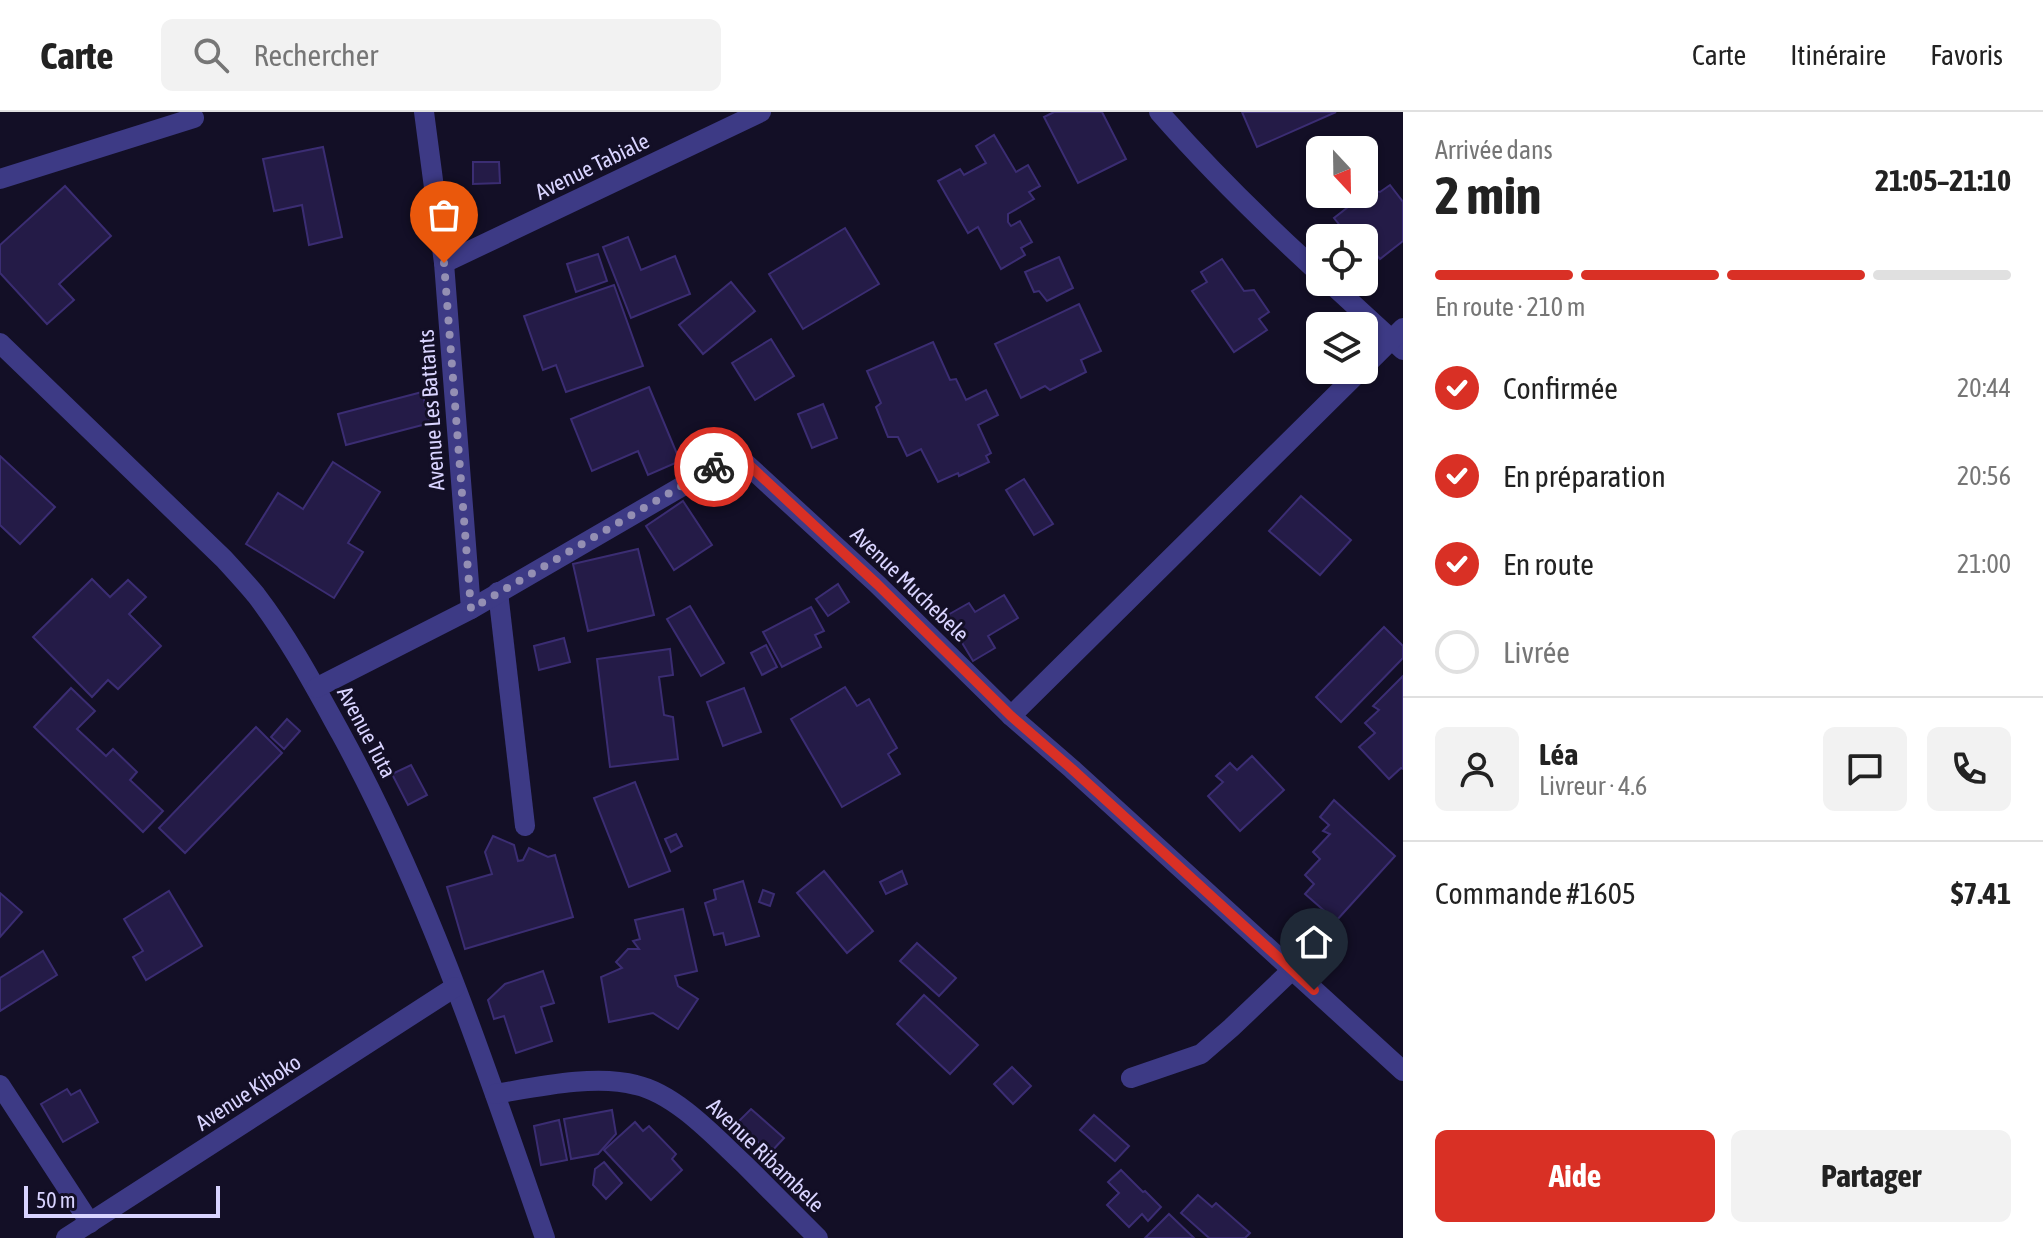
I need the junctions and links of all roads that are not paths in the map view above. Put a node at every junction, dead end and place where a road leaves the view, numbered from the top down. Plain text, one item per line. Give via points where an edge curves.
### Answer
1 (424, 112) edge
2 (761, 112) edge
3 (1159, 112) edge
4 (194, 118) dead end
5 (0, 179) edge
6 (1306, 261) edge
7 (444, 263) junction
8 (1346, 296) edge
9 (1399, 339) edge
10 (0, 343) edge
11 (1378, 356) edge
12 (1348, 384) edge
13 (498, 592) junction
14 (471, 609) junction
15 (316, 688) junction
16 (1011, 716) junction
17 (525, 826) dead end
18 (1292, 970) junction
19 (455, 987) junction
20 (1403, 1071) edge
21 (1131, 1078) dead end
22 (0, 1085) edge
23 (495, 1094) junction
24 (90, 1223) junction
25 (66, 1238) edge
26 (545, 1238) edge
27 (818, 1238) edge

1 - 7 street, Avenue Les Battants
2 - 7 street, Avenue Tabiale
3 - 6 street
4 - 5 street
7 - 14 street, Avenue Les Battants
8 - 9 street
9 - 11 street
10 - 15 street, Avenue Tuta via 224,559 256,596
12 - 16 street
13 - 14 street, Avenue Muchebele
13 - 16 street, Avenue Muchebele via 724,462 741,459
13 - 17 street
14 - 15 street, Avenue Muchebele
15 - 19 street, Avenue Tuta via 373,792
16 - 18 street, Avenue Muchebele
18 - 20 street, Avenue Muchebele
18 - 21 street via 1201,1054
19 - 23 street, Avenue Tuta
19 - 24 street, Avenue Kiboko
22 - 24 street
23 - 26 street, Avenue Tuta
23 - 27 street, Avenue Ribambele via 562,1083 647,1088 703,1125
24 - 25 street, Avenue Kiboko

